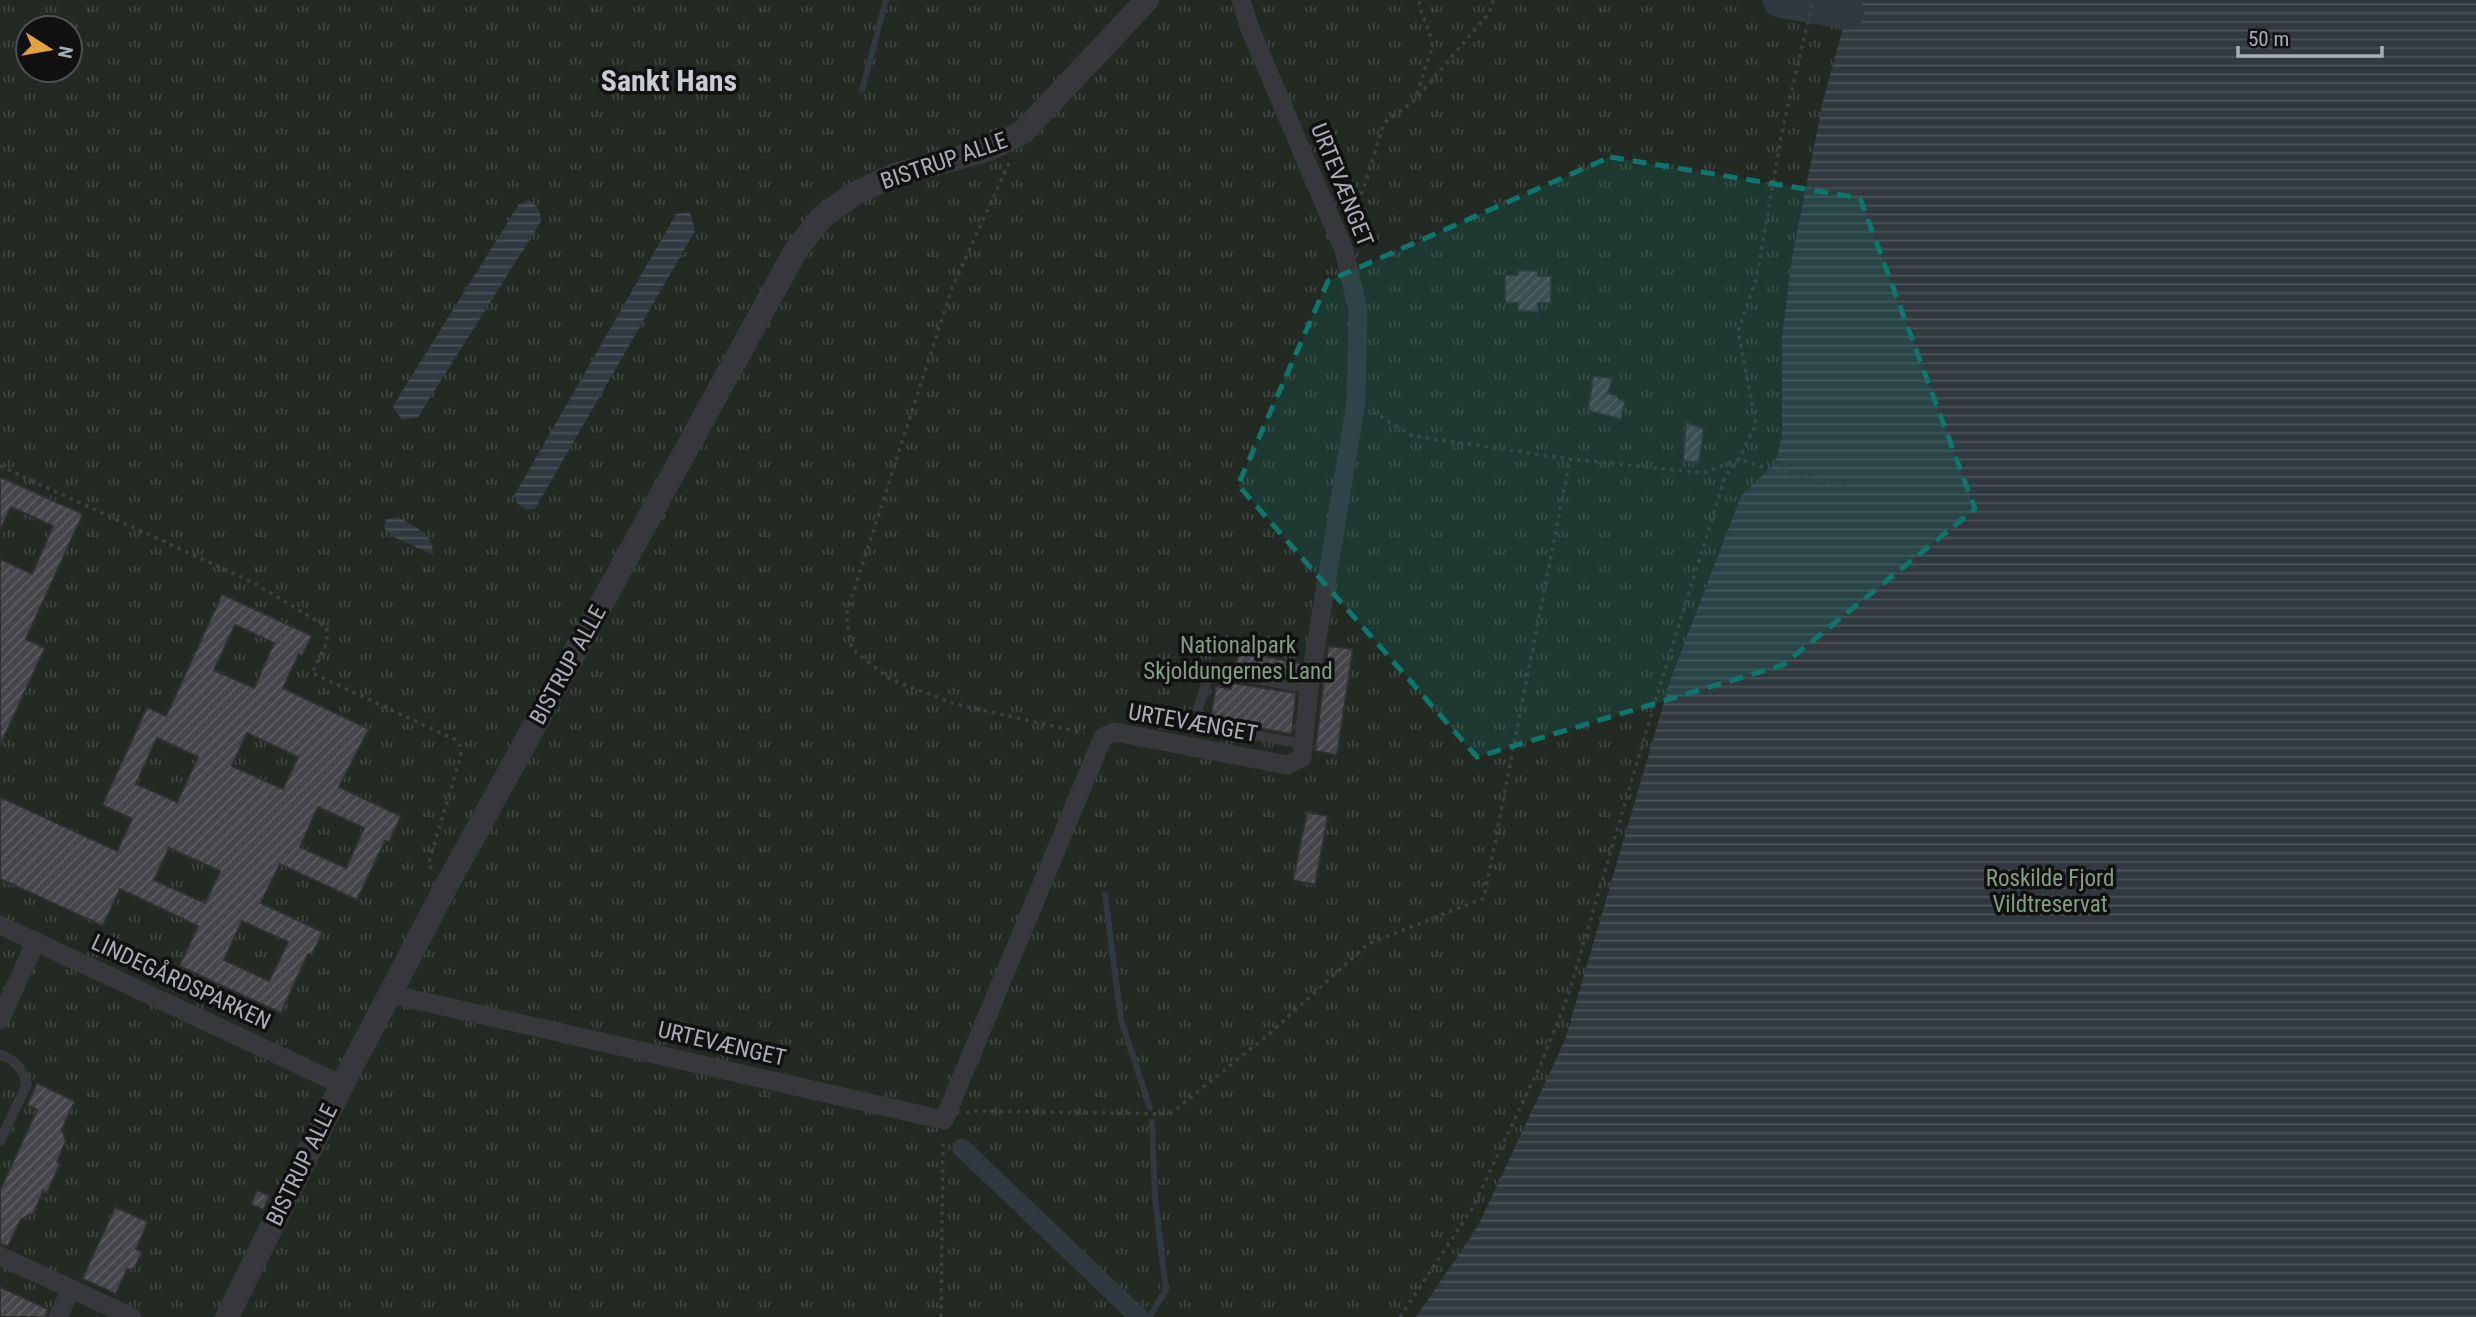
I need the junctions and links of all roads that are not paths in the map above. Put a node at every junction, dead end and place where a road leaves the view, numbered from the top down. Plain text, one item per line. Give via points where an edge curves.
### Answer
1 (1147, 0) edge
2 (1241, 0) edge
3 (1309, 688) junction
4 (1305, 744) junction
5 (0, 925) edge
6 (36, 941) junction
7 (390, 994) junction
8 (0, 1020) edge
9 (0, 1054) edge
10 (342, 1085) junction
11 (0, 1141) edge
12 (0, 1256) edge
13 (71, 1289) junction
14 (58, 1317) edge
15 (132, 1317) edge
16 (227, 1317) edge

1 - 7 street, BISTRUP ALLE via 1023,132 987,150 894,175 854,194 822,217 796,250
2 - 3 street, URTEVÆNGET via 1344,250 1359,310 1356,402
3 - 4 street, URTEVÆNGET
3 - 4 lane via 1210,672 1198,708 1201,726
4 - 7 street, URTEVÆNGET via 1303,758 1287,765 1115,732 1103,737 944,1120
5 - 6 street, LINDEGÅRDSPARKEN
6 - 8 street
6 - 10 street, LINDEGÅRDSPARKEN
7 - 10 street, BISTRUP ALLE
9 - 11 lane via 23,1070 27,1084
10 - 16 street, BISTRUP ALLE
12 - 13 street
13 - 14 street
13 - 15 street

